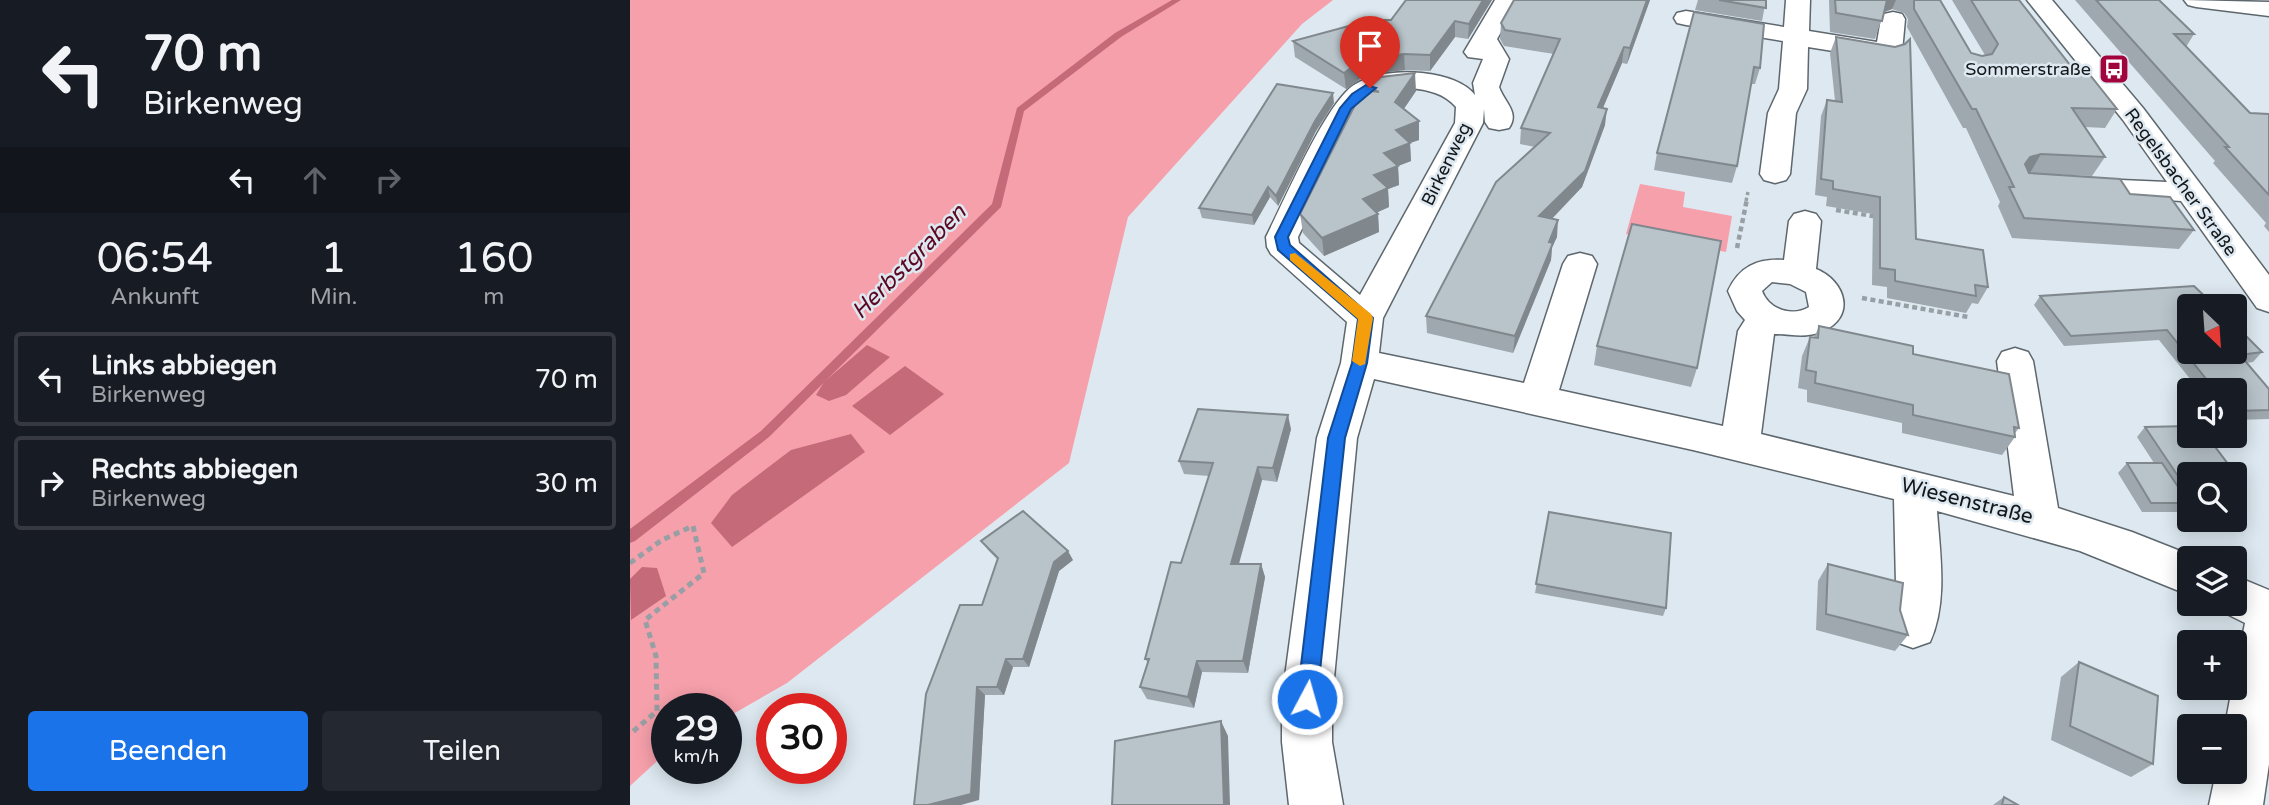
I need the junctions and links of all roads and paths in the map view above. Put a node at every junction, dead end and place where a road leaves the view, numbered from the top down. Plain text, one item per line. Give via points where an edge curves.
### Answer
1 (1507, 0) edge
2 (1798, 0) edge
3 (2039, 0) edge
4 (2196, 0) edge
5 (2269, 9) edge
6 (1686, 18) dead end
7 (1893, 19) dead end
8 (1796, 36) junction
9 (1499, 122) dead end
10 (1775, 174) dead end
11 (2044, 186) edge
12 (2189, 192) junction
13 (1805, 221) dead end
14 (1580, 264) dead end
15 (1812, 282) junction
16 (2269, 300) edge
17 (1968, 317) dead end
18 (1365, 318) junction
19 (1767, 318) junction
20 (2015, 361) dead end
21 (1360, 363) junction
22 (1537, 400) junction
23 (1740, 444) junction
24 (1914, 488) junction
25 (2039, 520) junction
26 (630, 563) edge
27 (2177, 570) edge
28 (2247, 602) edge
29 (2269, 614) edge
30 (1913, 627) dead end
31 (630, 734) edge
32 (1316, 805) edge
33 (2236, 805) edge

1 - 9 street via 1480,46 1496,59 1484,87 1500,113
2 - 8 street
3 - 12 street, Regelsbacher Straße via 2133,114
4 - 5 street
6 - 8 street
7 - 8 street via 1889,52
8 - 10 street via 1793,89 1782,113
11 - 12 street
12 - 16 street, Regelsbacher Straße
13 - 15 street
14 - 22 street
15 - 17 path
15 - 19 street via 1828,298 1826,313 1812,323 1791,325
15 - 19 street via 1766,271 1750,278 1746,299
18 - 18 street, Birkenweg via 1283,247 1282,237 1356,96 1397,81 1418,81 1459,92 1470,107 1469,123
18 - 21 street, Birkenweg
19 - 23 street via 1756,331
20 - 25 street
21 - 22 street, Wiesenstraße
21 - 32 street, Birkenweg via 1337,438 1307,699 1307,742
22 - 23 street, Wiesenstraße
23 - 24 street, Wiesenstraße
24 - 25 street, Wiesenstraße
24 - 30 street via 1919,584
25 - 27 street, Wiesenstraße
26 - 31 path via 662,540 693,526 704,573 645,620 656,656 657,711
28 - 29 street
29 - 33 street

